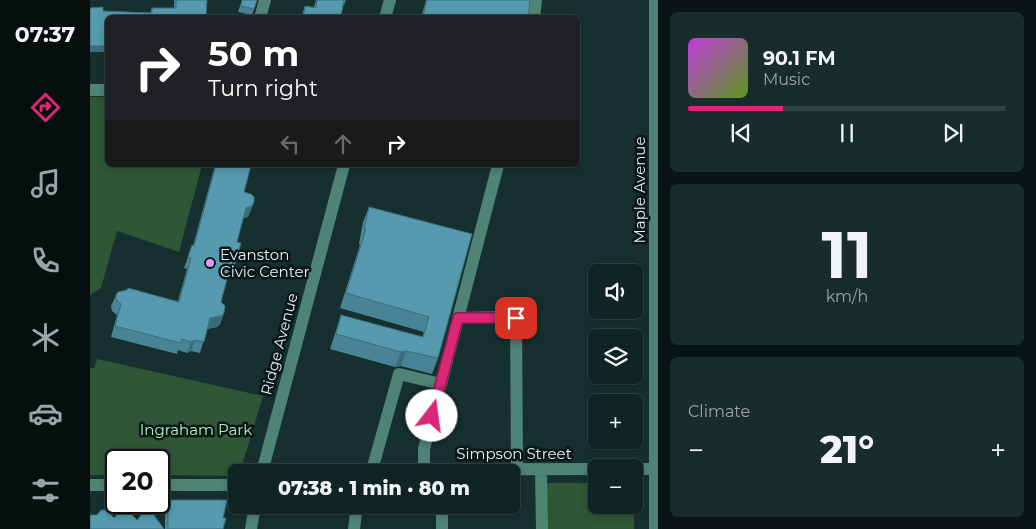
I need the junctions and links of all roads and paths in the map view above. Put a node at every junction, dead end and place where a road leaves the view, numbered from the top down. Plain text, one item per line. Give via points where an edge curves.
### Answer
1 (265, 0) edge
2 (390, 0) edge
3 (536, 0) edge
4 (655, 0) edge
5 (261, 15) edge
6 (386, 15) edge
7 (534, 15) edge
8 (90, 90) edge
9 (105, 90) edge
10 (343, 167) edge
11 (497, 167) edge
12 (657, 197) edge
13 (458, 318) junction
14 (441, 384) junction
15 (264, 464) edge
16 (367, 464) edge
17 (424, 464) edge
18 (517, 464) edge
19 (643, 469) edge
20 (657, 469) edge
21 (520, 470) edge
22 (541, 470) junction
23 (588, 470) edge
24 (90, 485) edge
25 (105, 485) edge
26 (170, 485) edge
27 (228, 485) edge
28 (254, 514) edge
29 (356, 514) edge
30 (442, 514) edge
31 (251, 529) edge
32 (354, 529) edge
33 (442, 529) edge
34 (542, 529) edge
35 (655, 529) edge

1 - 5 street
2 - 6 street
3 - 7 street
4 - 12 street, Maple Avenue
8 - 9 street
10 - 15 street, Ridge Avenue
11 - 13 street
12 - 20 street, Maple Avenue
13 - 14 street
13 - 18 street via 516,318
14 - 16 street via 399,374
14 - 17 street via 424,449
19 - 20 street
20 - 35 street, Maple Avenue
21 - 22 street, Simpson Street
22 - 23 street, Simpson Street
22 - 34 street
24 - 25 street
26 - 27 street
28 - 31 street
29 - 32 street
30 - 33 street

